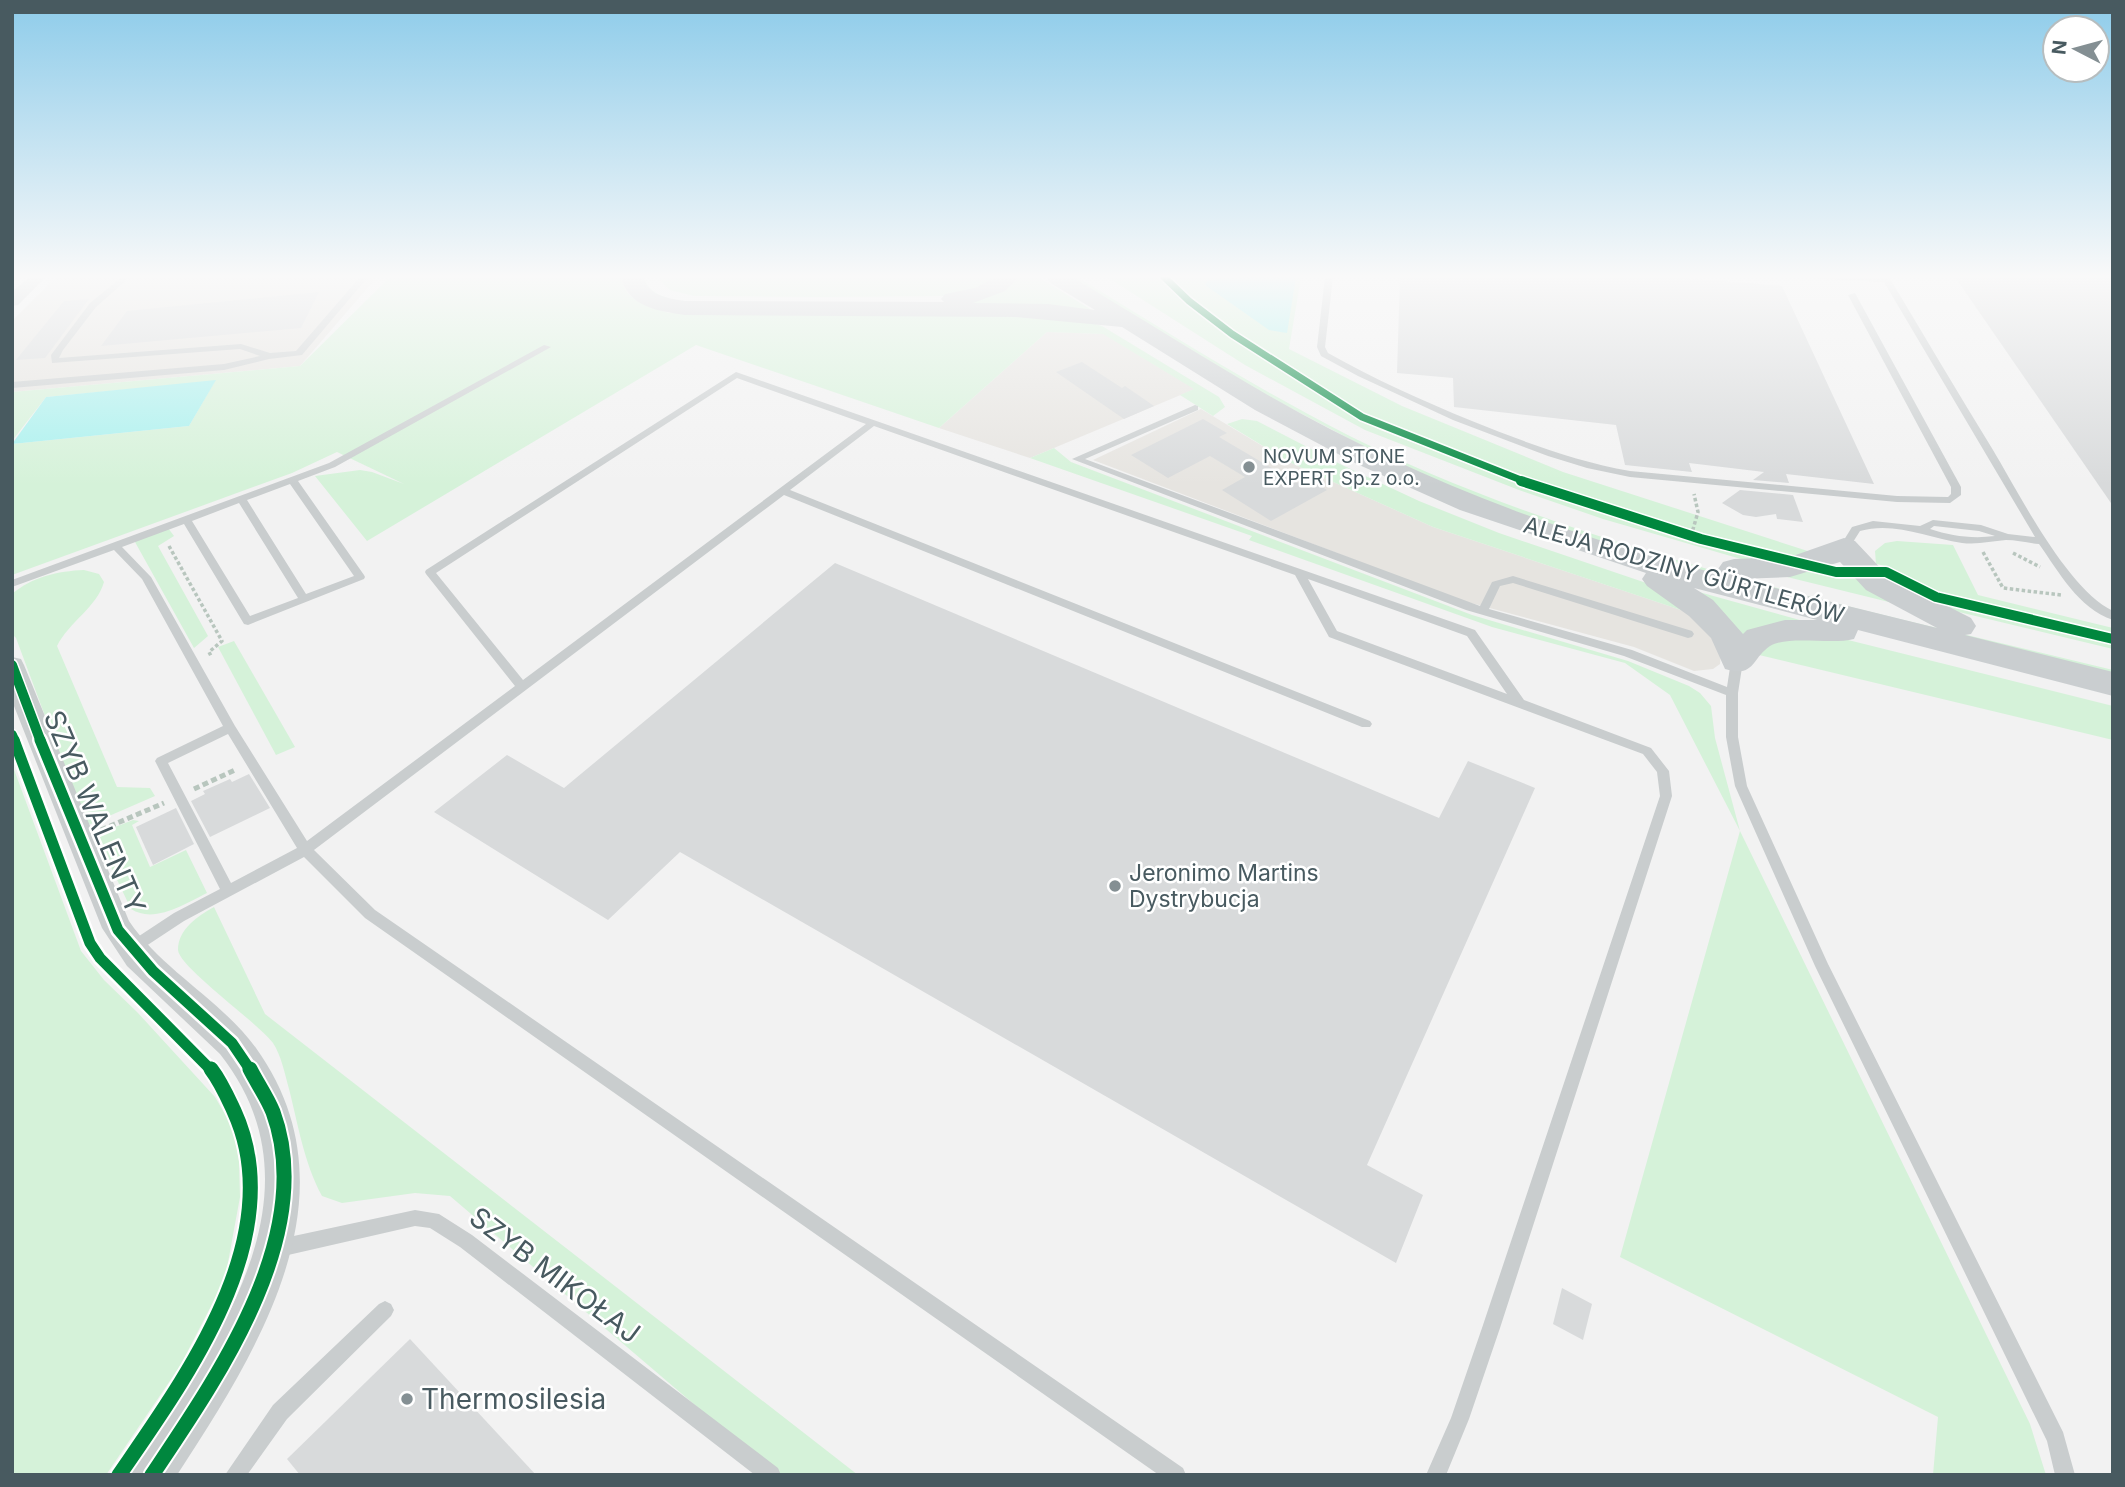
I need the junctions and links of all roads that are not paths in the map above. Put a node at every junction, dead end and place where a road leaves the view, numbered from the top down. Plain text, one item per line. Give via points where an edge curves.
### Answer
1 (61, 346) edge
2 (236, 346) edge
3 (242, 346) edge
4 (305, 346) edge
5 (1171, 346) edge
6 (1205, 346) edge
7 (1321, 346) edge
8 (1880, 346) edge
9 (1927, 346) edge
10 (547, 348) dead end
11 (269, 356) junction
12 (12, 385) edge
13 (1195, 408) dead end
14 (873, 423) junction
15 (292, 480) junction
16 (783, 491) junction
17 (242, 499) junction
18 (187, 520) junction
19 (1921, 529) joint
20 (2006, 537) joint
21 (2042, 541) junction
22 (116, 546) junction
23 (1844, 548) junction
24 (1628, 559) junction
25 (1734, 569) junction
26 (1300, 575) junction
27 (12, 584) edge
28 (304, 599) junction
29 (1483, 611) junction
30 (2113, 616) edge
31 (1959, 626) junction
32 (1898, 631) junction
33 (1688, 634) dead end
34 (2113, 664) edge
35 (12, 666) edge
36 (1735, 677) junction
37 (2113, 684) edge
38 (522, 687) junction
39 (1520, 703) junction
40 (1366, 724) dead end
41 (230, 728) junction
42 (305, 850) junction
43 (228, 891) junction
44 (132, 948) junction
45 (275, 1249) junction
46 (385, 1310) dead end
47 (152, 1475) edge
48 (235, 1475) edge
49 (771, 1475) edge
50 (1176, 1475) edge
51 (1436, 1475) edge
52 (2064, 1475) edge

1 - 2 lane via 55,361
3 - 11 lane
4 - 11 lane via 299,353
5 - 24 main road, ALEJA RODZINY GÜRTLERÓW via 1264,404 1367,458 1470,504
6 - 25 main road, ALEJA RODZINY GÜRTLERÓW via 1383,446 1553,514
7 - 8 lane via 1324,354 1416,402 1591,467 1896,499 1950,500 1956,487
9 - 21 lane
10 - 15 lane via 332,464
11 - 12 lane via 224,367
13 - 29 lane via 1077,459
14 - 16 lane
14 - 26 lane
14 - 38 lane via 736,375 429,572
15 - 17 lane
15 - 28 lane via 360,577
16 - 38 lane
16 - 40 lane
17 - 18 lane
17 - 28 lane
18 - 22 lane
18 - 28 lane via 248,621
19 - 20 lane via 1933,523 1981,528
19 - 23 lane via 1873,524 1856,530
20 - 21 lane
21 - 30 lane via 2085,597
22 - 27 lane
22 - 41 lane via 146,577
23 - 25 main road via 1810,565
23 - 31 main road via 1877,583
24 - 32 main road, ALEJA RODZINY GÜRTLERÓW
24 - 36 main road via 1701,608 1726,633
25 - 31 main road, ALEJA RODZINY GÜRTLERÓW
26 - 39 lane via 1471,634
26 - 39 lane via 1333,634
29 - 33 lane via 1496,584 1513,579
29 - 36 lane via 1628,653
31 - 34 main road, ALEJA RODZINY GÜRTLERÓW
32 - 36 main road via 1785,631 1759,638
32 - 37 main road, ALEJA RODZINY GÜRTLERÓW
35 - 44 street, SZYB WALENTY via 109,910
36 - 52 lane via 1732,737 1741,786 1822,966 2056,1439
38 - 42 lane
39 - 51 lane via 1647,751 1662,771 1666,796 1491,1328
41 - 42 lane
41 - 43 lane via 161,761
42 - 43 lane
42 - 50 lane via 370,914
43 - 44 lane
44 - 45 street, SZYB WALENTY via 244,1058 266,1093 280,1139 285,1185
45 - 47 street, SZYB WALENTY via 239,1337
45 - 49 lane, SZYB MIKOŁAJ via 415,1218 433,1220
46 - 48 lane via 279,1412

